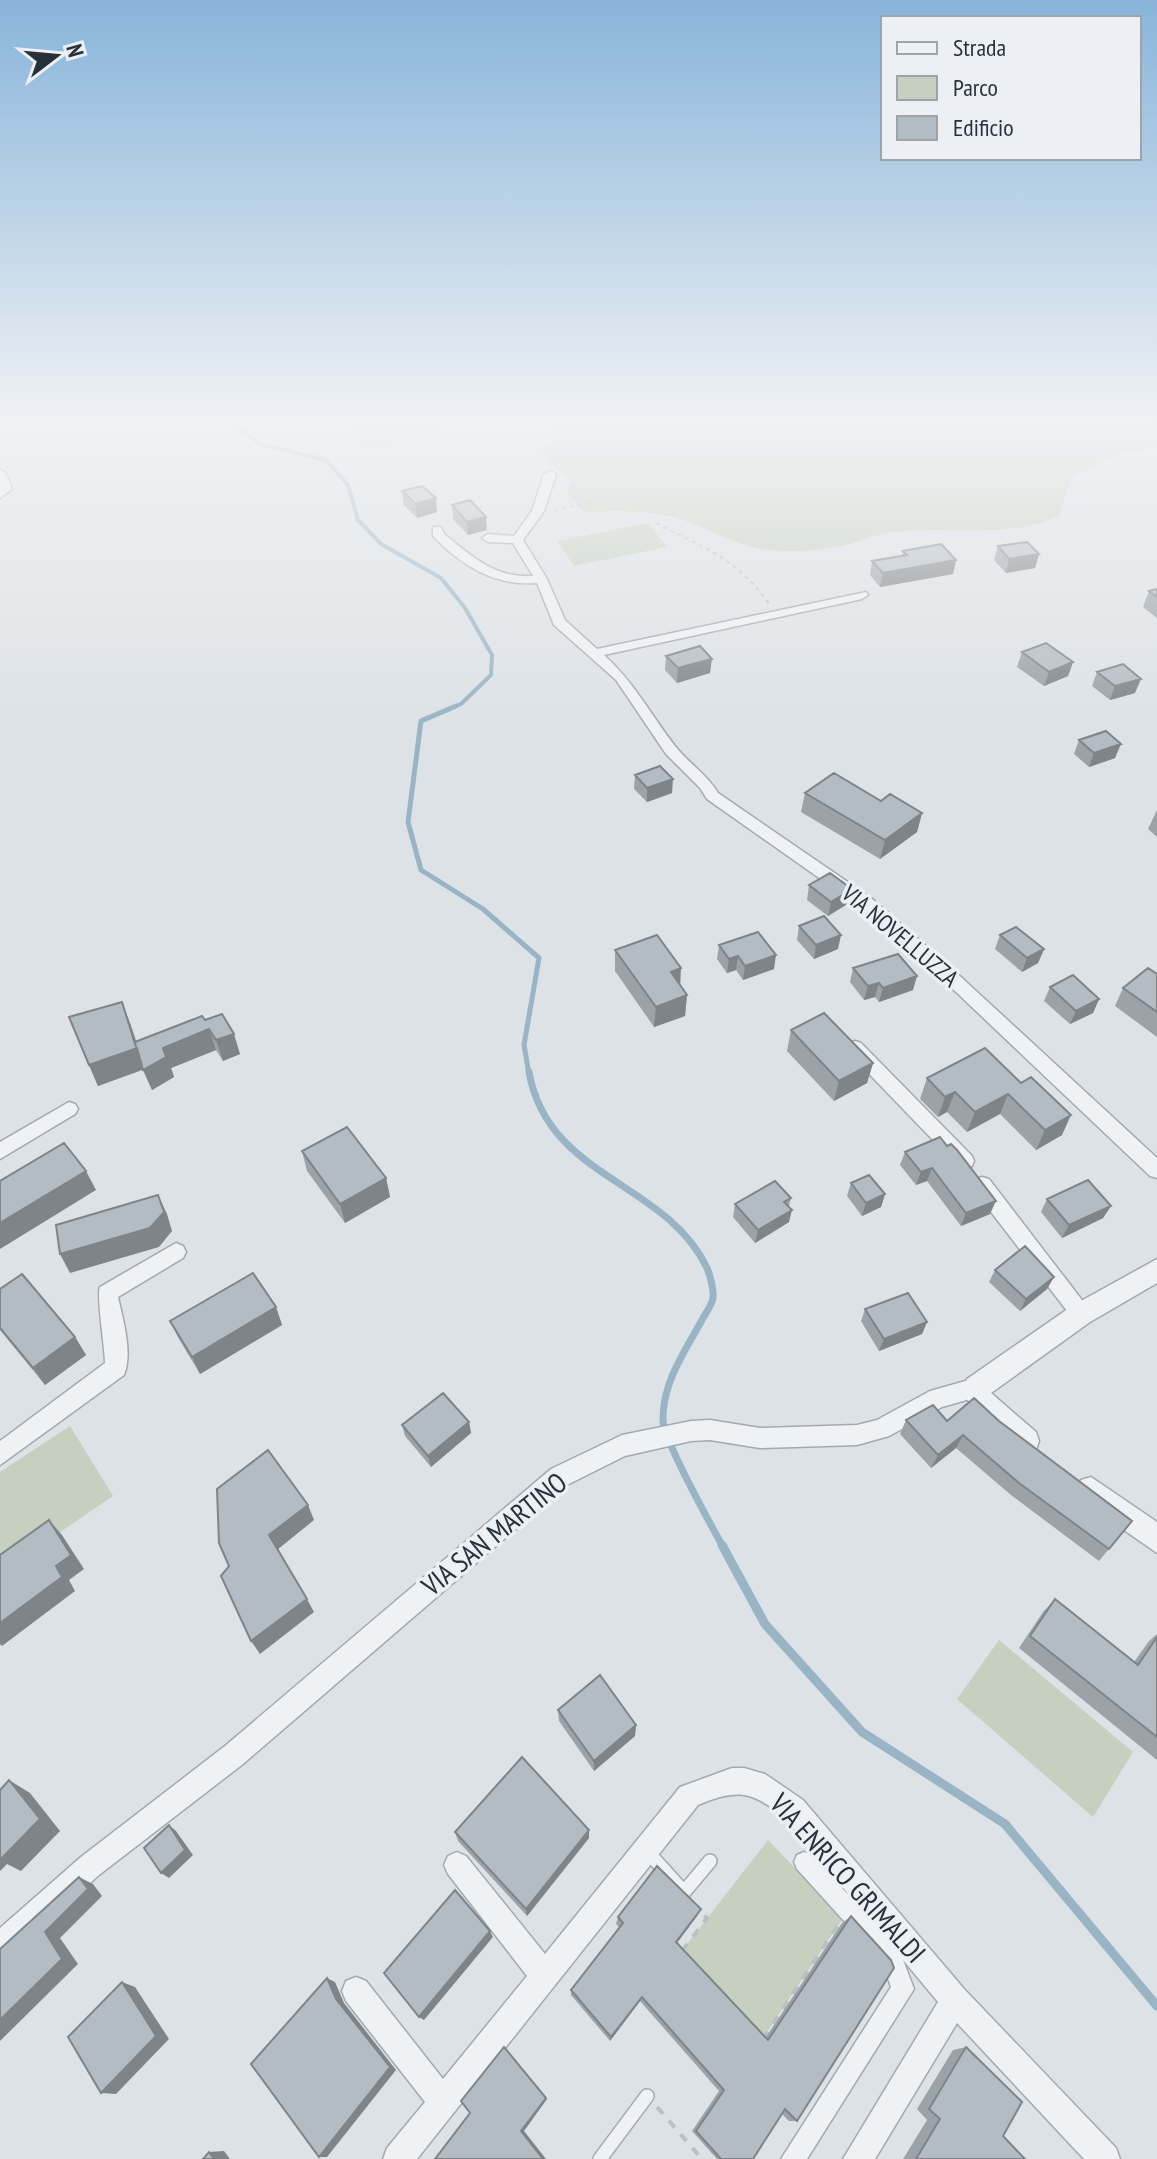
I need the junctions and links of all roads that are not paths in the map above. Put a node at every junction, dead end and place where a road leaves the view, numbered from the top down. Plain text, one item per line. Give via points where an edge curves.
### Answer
1 (527, 526) edge
2 (437, 530) dead end
3 (488, 538) dead end
4 (517, 540) junction
5 (541, 579) junction
6 (862, 595) dead end
7 (597, 653) junction
8 (853, 1046) edge
9 (69, 1109) dead end
10 (0, 1151) edge
11 (1157, 1170) edge
12 (176, 1252) dead end
13 (1157, 1270) edge
14 (1081, 1314) junction
15 (976, 1388) junction
16 (0, 1454) edge
17 (1157, 1539) edge
18 (645, 1848) junction
19 (710, 1861) dead end
20 (804, 1862) dead end
21 (457, 1865) dead end
22 (0, 1947) edge
23 (544, 1975) junction
24 (356, 1991) dead end
25 (955, 2000) junction
26 (647, 2096) road end
27 (443, 2102) junction
28 (398, 2159) edge
29 (600, 2159) edge
30 (793, 2159) edge
31 (858, 2159) edge
32 (1105, 2159) edge

1 - 4 street
2 - 5 street via 494,578
3 - 4 street
4 - 5 street, VIA NOVELLUZZA
5 - 7 street, VIA NOVELLUZZA via 555,617
6 - 7 street
7 - 11 street, VIA NOVELLUZZA via 712,796 865,902
8 - 14 street via 961,1156
9 - 10 street
12 - 16 street via 107,1293 116,1368
13 - 14 street, VIA SAN MARTINO
14 - 15 street, VIA SAN MARTINO
15 - 17 street via 980,1401 1002,1423
15 - 22 street, VIA SAN MARTINO via 938,1398 881,1429 857,1435 760,1438 710,1430 622,1446 559,1477 234,1755 90,1866
18 - 19 lane via 684,1892
18 - 23 street, VIA ENRICO GRIMALDI
18 - 25 street, VIA ENRICO GRIMALDI via 689,1796 714,1784 743,1778 773,1788
20 - 30 street via 891,1957 903,1989
21 - 23 street
23 - 27 street, VIA ENRICO GRIMALDI
24 - 27 street
25 - 31 street
25 - 32 street, VIA ENRICO GRIMALDI
26 - 29 lane
27 - 28 street, VIA ENRICO GRIMALDI

